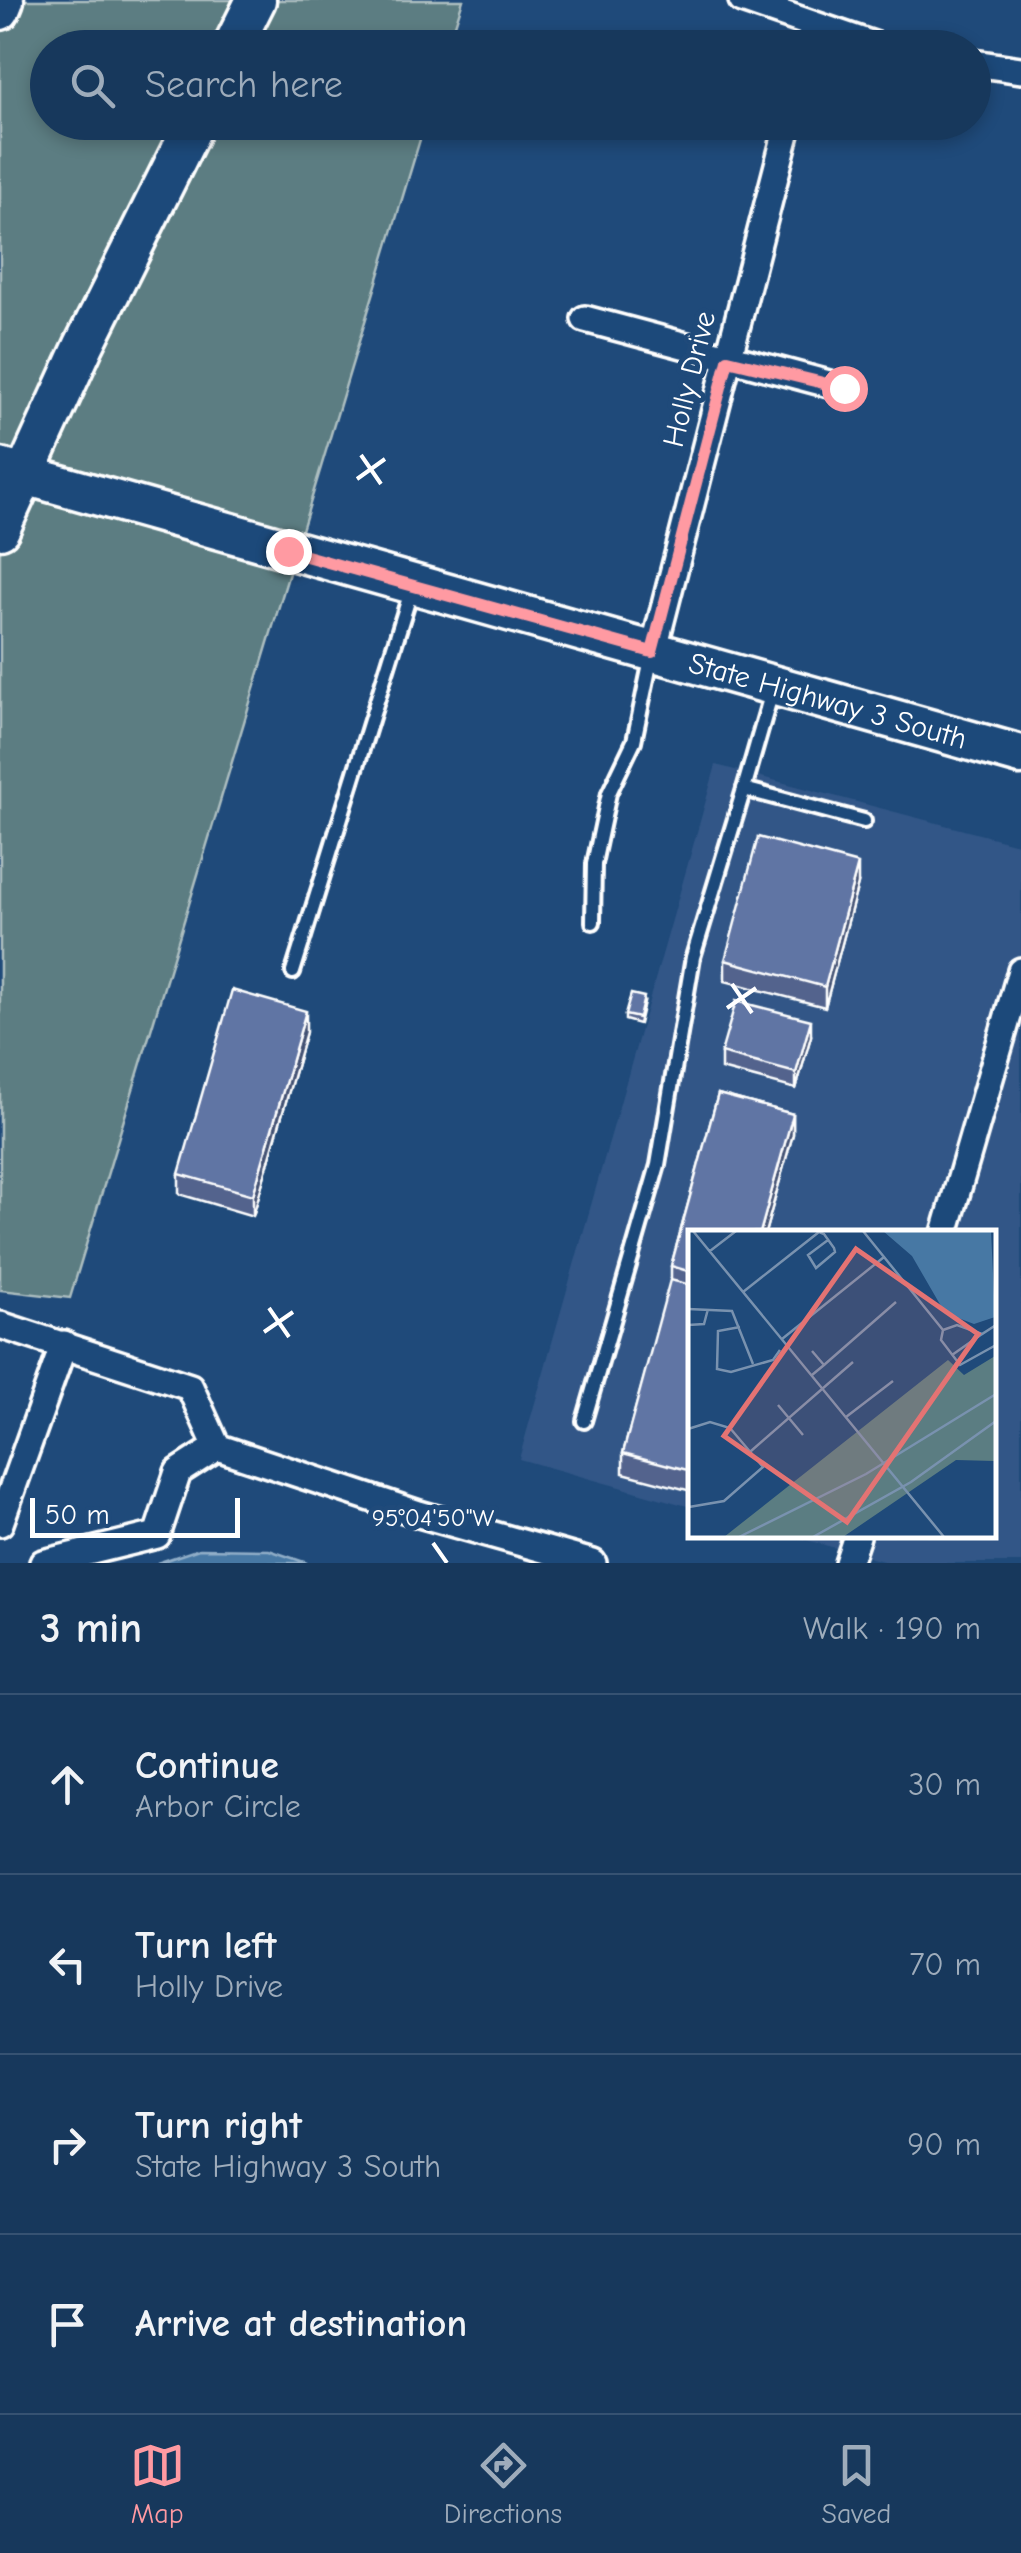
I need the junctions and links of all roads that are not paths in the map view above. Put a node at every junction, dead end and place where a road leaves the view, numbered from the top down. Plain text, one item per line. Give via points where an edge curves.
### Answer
1 (4, 0) edge
2 (256, 0) edge
3 (742, 0) edge
4 (0, 10) edge
5 (241, 30) edge
6 (800, 30) edge
7 (991, 66) edge
8 (1021, 70) edge
9 (186, 140) edge
10 (784, 140) edge
11 (585, 319) dead end
12 (728, 360) junction
13 (844, 388) dead end
14 (12, 472) edge
15 (0, 530) edge
16 (413, 586) junction
17 (652, 652) junction
18 (773, 686) junction
19 (1021, 755) edge
20 (744, 788) junction
21 (864, 821) dead end
22 (593, 922) dead end
23 (1021, 971) edge
24 (293, 972) dead end
25 (946, 1230) edge
26 (0, 1325) edge
27 (64, 1344) junction
28 (584, 1420) dead end
29 (216, 1448) junction
30 (0, 1523) edge
31 (856, 1538) edge
32 (43, 1563) edge
33 (593, 1563) edge
34 (848, 1563) edge

1 - 4 main road
2 - 5 main road
3 - 6 street
7 - 8 street
9 - 14 main road
10 - 12 street, Holly Drive
11 - 12 street
12 - 13 street
12 - 17 street, Holly Drive
14 - 15 main road
14 - 16 main road, State Highway 3 South
16 - 17 main road, State Highway 3 South
16 - 24 lane
17 - 18 main road, State Highway 3 South
17 - 22 lane via 634,741 609,793 594,864
18 - 19 main road, State Highway 3 South
18 - 20 lane
20 - 21 lane
20 - 28 lane via 694,957 658,1166
23 - 25 street
26 - 27 street
27 - 29 street via 190,1387
27 - 30 street
29 - 32 street via 178,1472 157,1535
29 - 33 street
31 - 34 street

